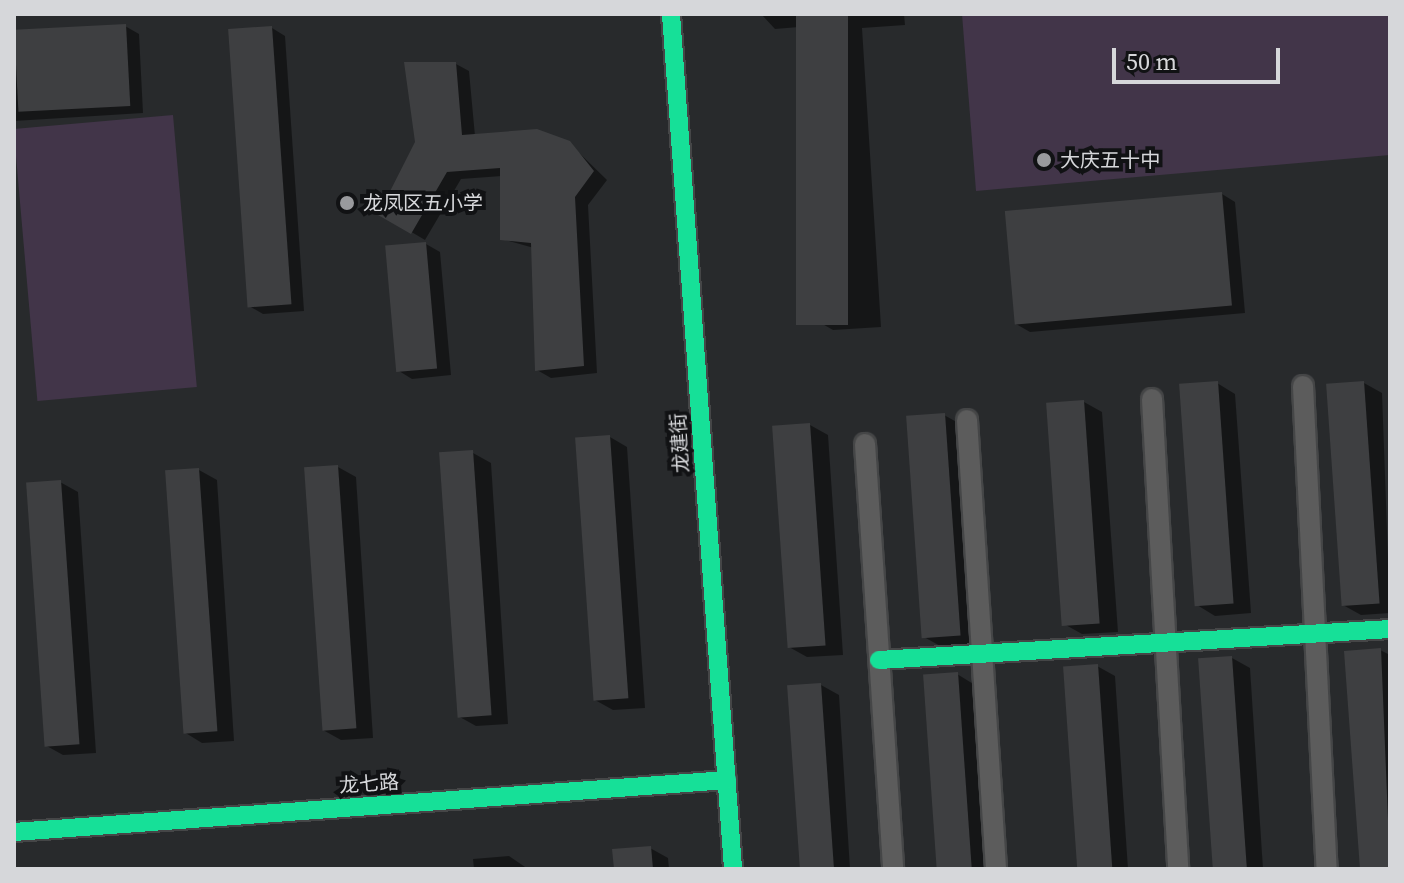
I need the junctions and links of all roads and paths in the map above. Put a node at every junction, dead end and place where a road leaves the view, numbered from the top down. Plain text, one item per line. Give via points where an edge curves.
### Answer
1 (671, 14) edge
2 (1303, 386) dead end
3 (1152, 399) dead end
4 (967, 420) dead end
5 (865, 444) dead end
6 (1390, 629) edge
7 (1319, 634) junction
8 (1165, 643) junction
9 (983, 654) junction
10 (879, 660) junction
11 (727, 780) junction
12 (14, 832) edge
13 (733, 869) edge
14 (893, 869) edge
15 (996, 869) edge
16 (1178, 869) edge
17 (1327, 869) edge

1 - 11 street, 龙建街
2 - 7 street
3 - 8 street
4 - 9 street
5 - 10 street
6 - 7 street
7 - 8 street
7 - 17 street
8 - 9 street
8 - 16 street
9 - 10 street
9 - 15 street
10 - 14 street
11 - 12 street, 龙七路
11 - 13 street, 龙建街

